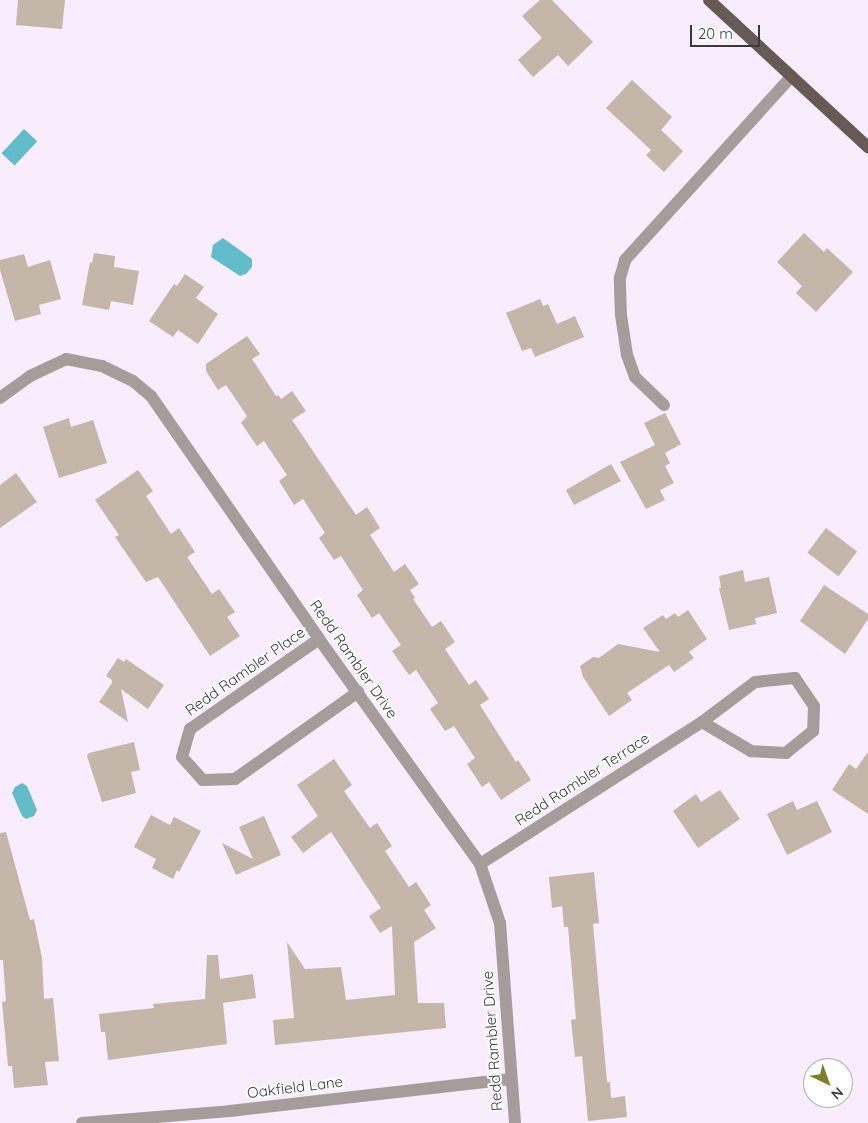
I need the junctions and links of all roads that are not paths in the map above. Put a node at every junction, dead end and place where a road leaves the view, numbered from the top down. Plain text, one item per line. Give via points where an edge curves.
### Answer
1 (709, 0) edge
2 (792, 76) junction
3 (868, 146) edge
4 (0, 398) edge
5 (664, 405) dead end
6 (319, 639) junction
7 (358, 692) junction
8 (702, 722) junction
9 (480, 864) junction
10 (510, 1079) junction
11 (231, 1117) edge
12 (82, 1123) edge
13 (515, 1123) edge

1 - 2 main road
2 - 3 main road
2 - 5 street via 624,260 620,287 627,355 635,377
4 - 6 street, Redd Rambler Drive via 30,376 66,358 102,366 133,381 151,396
6 - 7 street, Redd Rambler Drive
6 - 7 street, Redd Rambler Place via 190,729 182,758 203,780 235,779
7 - 9 street, Redd Rambler Drive
8 - 8 street, Redd Rambler Terrace via 756,682 795,678 814,706 813,731 786,753 751,751
8 - 9 street, Redd Rambler Terrace
9 - 10 street, Redd Rambler Drive via 500,923
10 - 11 street, Oakfield Lane
10 - 13 street, Redd Rambler Drive
11 - 12 street, Oakfield Lane

